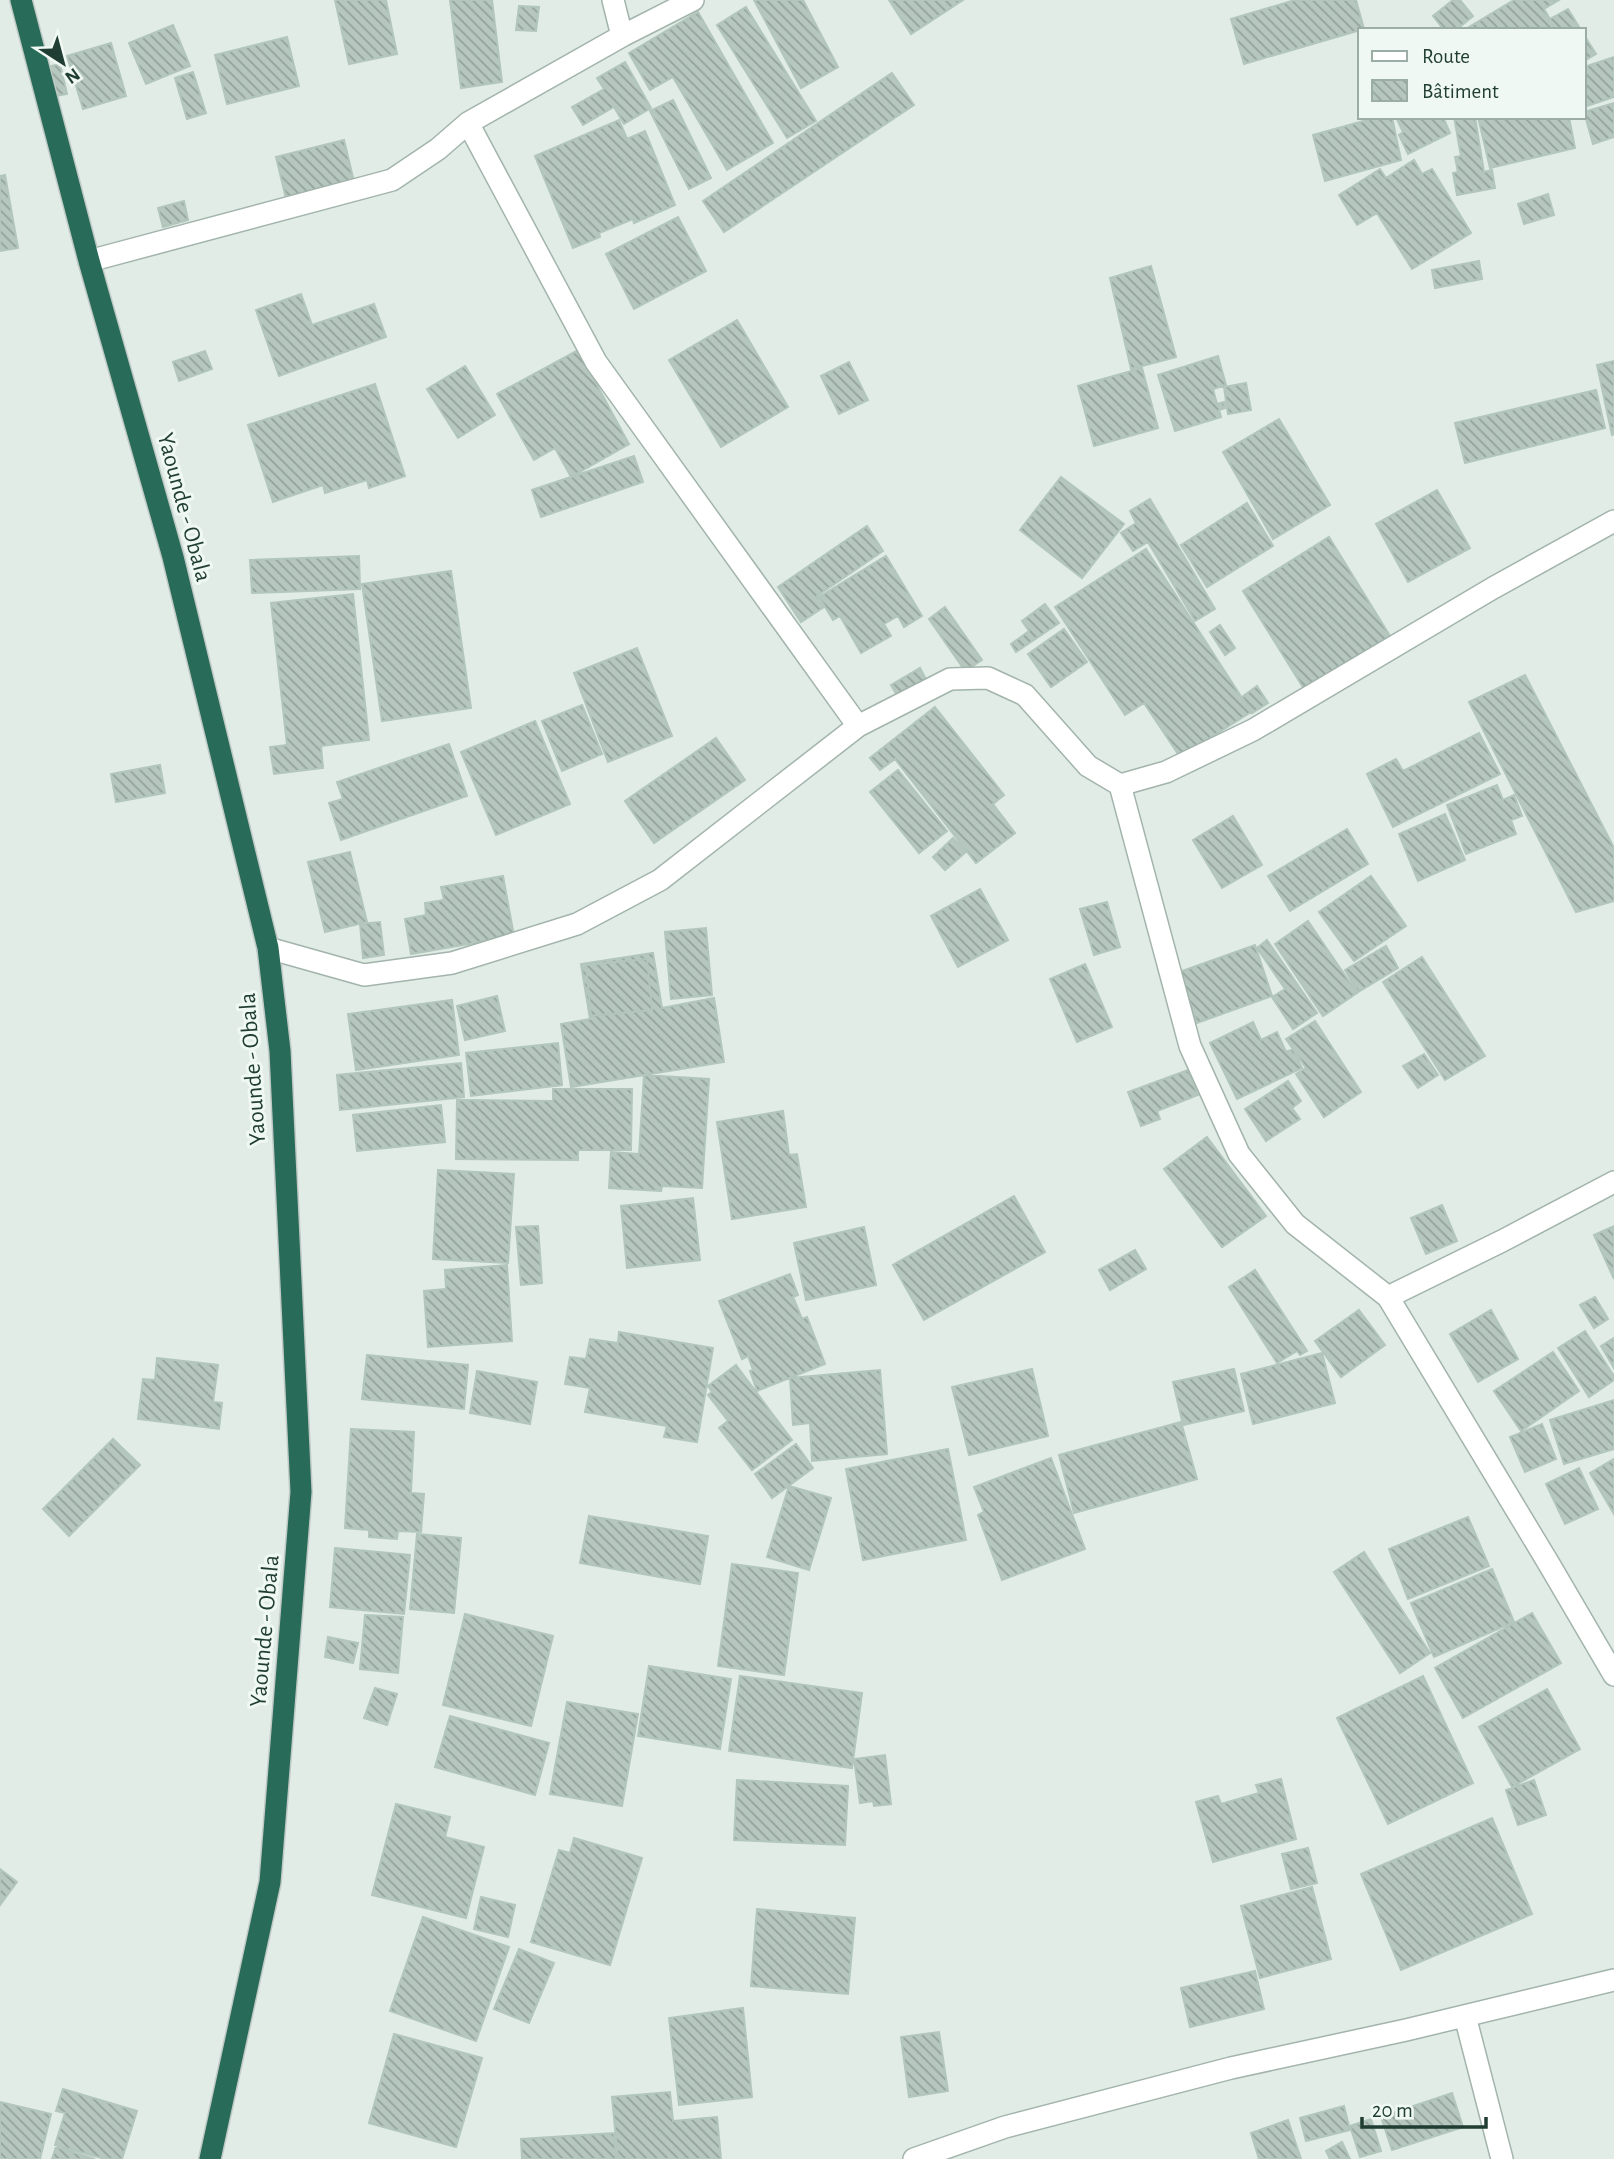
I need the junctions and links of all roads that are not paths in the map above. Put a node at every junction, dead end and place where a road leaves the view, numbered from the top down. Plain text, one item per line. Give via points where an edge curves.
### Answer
1 (21, 0) edge
2 (613, 0) edge
3 (693, 0) edge
4 (622, 36) junction
5 (468, 123) junction
6 (89, 261) junction
7 (1614, 521) edge
8 (858, 726) junction
9 (1120, 785) junction
10 (268, 948) junction
11 (1614, 1182) edge
12 (1388, 1297) junction
13 (1614, 1675) edge
14 (1614, 1980) edge
15 (1465, 2016) junction
16 (210, 2159) edge
17 (914, 2159) edge
18 (1502, 2159) edge

1 - 6 highway, Yaounde - Obala
2 - 4 street
3 - 4 street
4 - 5 street
5 - 6 street via 392,180
5 - 8 street via 596,362
6 - 10 highway, Yaounde - Obala via 173,557
7 - 9 street via 1253,730 1166,772
8 - 9 street via 950,679 988,678 1025,695 1088,766
8 - 10 street via 660,880 577,924 452,964 364,975
9 - 12 street via 1190,1046 1240,1154 1295,1224
10 - 16 highway, Yaounde - Obala via 280,1051 301,1492 270,1882
11 - 12 street
12 - 13 street
14 - 15 street
15 - 17 street via 1231,2068 1005,2127
15 - 18 street

